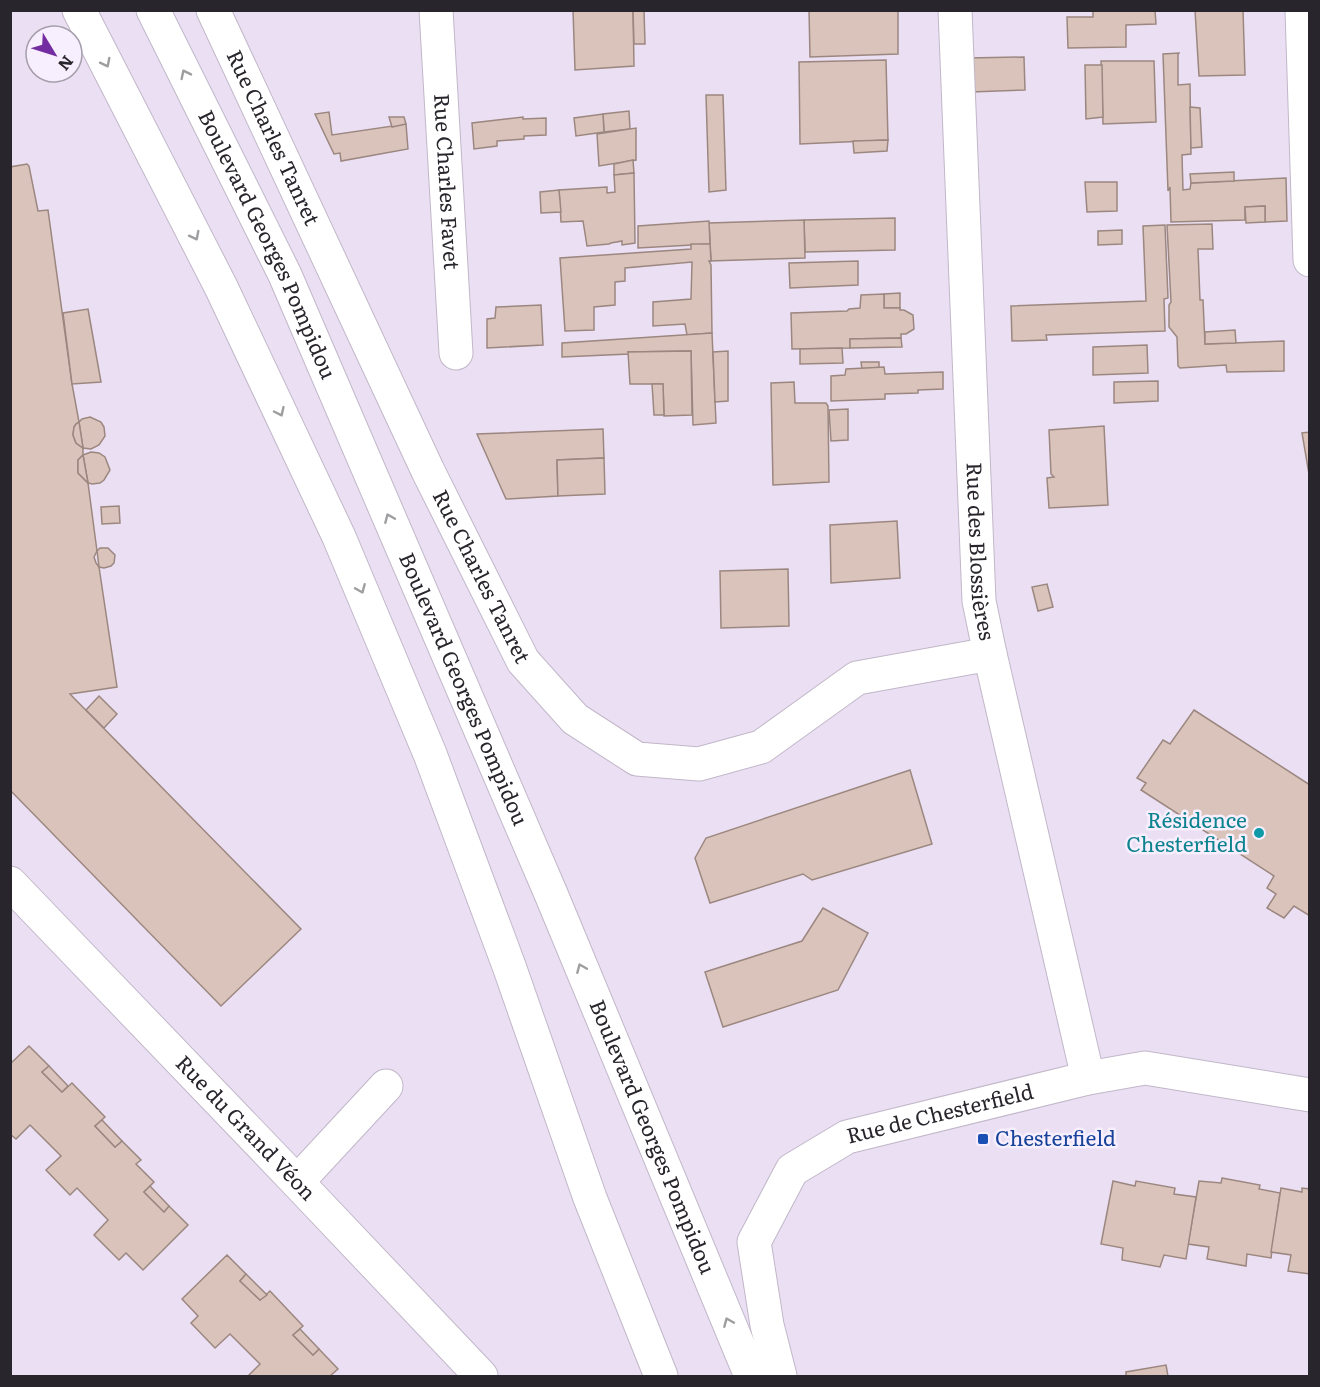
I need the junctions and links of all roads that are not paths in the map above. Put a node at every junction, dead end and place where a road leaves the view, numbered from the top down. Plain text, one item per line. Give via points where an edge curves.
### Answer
1 (79, 10) edge
2 (153, 10) edge
3 (213, 10) edge
4 (436, 10) edge
5 (955, 10) edge
6 (1302, 10) edge
7 (1310, 260) edge
8 (456, 353) dead end
9 (990, 654) junction
10 (10, 883) edge
11 (1089, 1078) junction
12 (386, 1086) dead end
13 (1310, 1095) edge
14 (297, 1182) junction
15 (481, 1377) edge
16 (662, 1377) edge
17 (751, 1377) edge
18 (780, 1377) edge

1 -> 16 street via 221,287 339,537 430,754 590,1198
17 -> 2 street, Boulevard Georges Pompidou via 285,275
3 - 9 street, Rue Charles Tanret via 428,471 523,661 575,719 637,759 699,764 761,747 857,678
4 - 8 street, Rue Charles Favet
5 - 9 street, Rue des Blossières via 979,601
6 - 7 street
9 - 11 street, Rue des Blossières
10 - 14 street, Rue du Grand Véon
11 - 13 street, Rue de Chesterfield via 1144,1068
11 - 18 street, Rue de Chesterfield via 847,1137 792,1170 754,1242
12 - 14 street
14 - 15 street, Rue du Grand Véon

